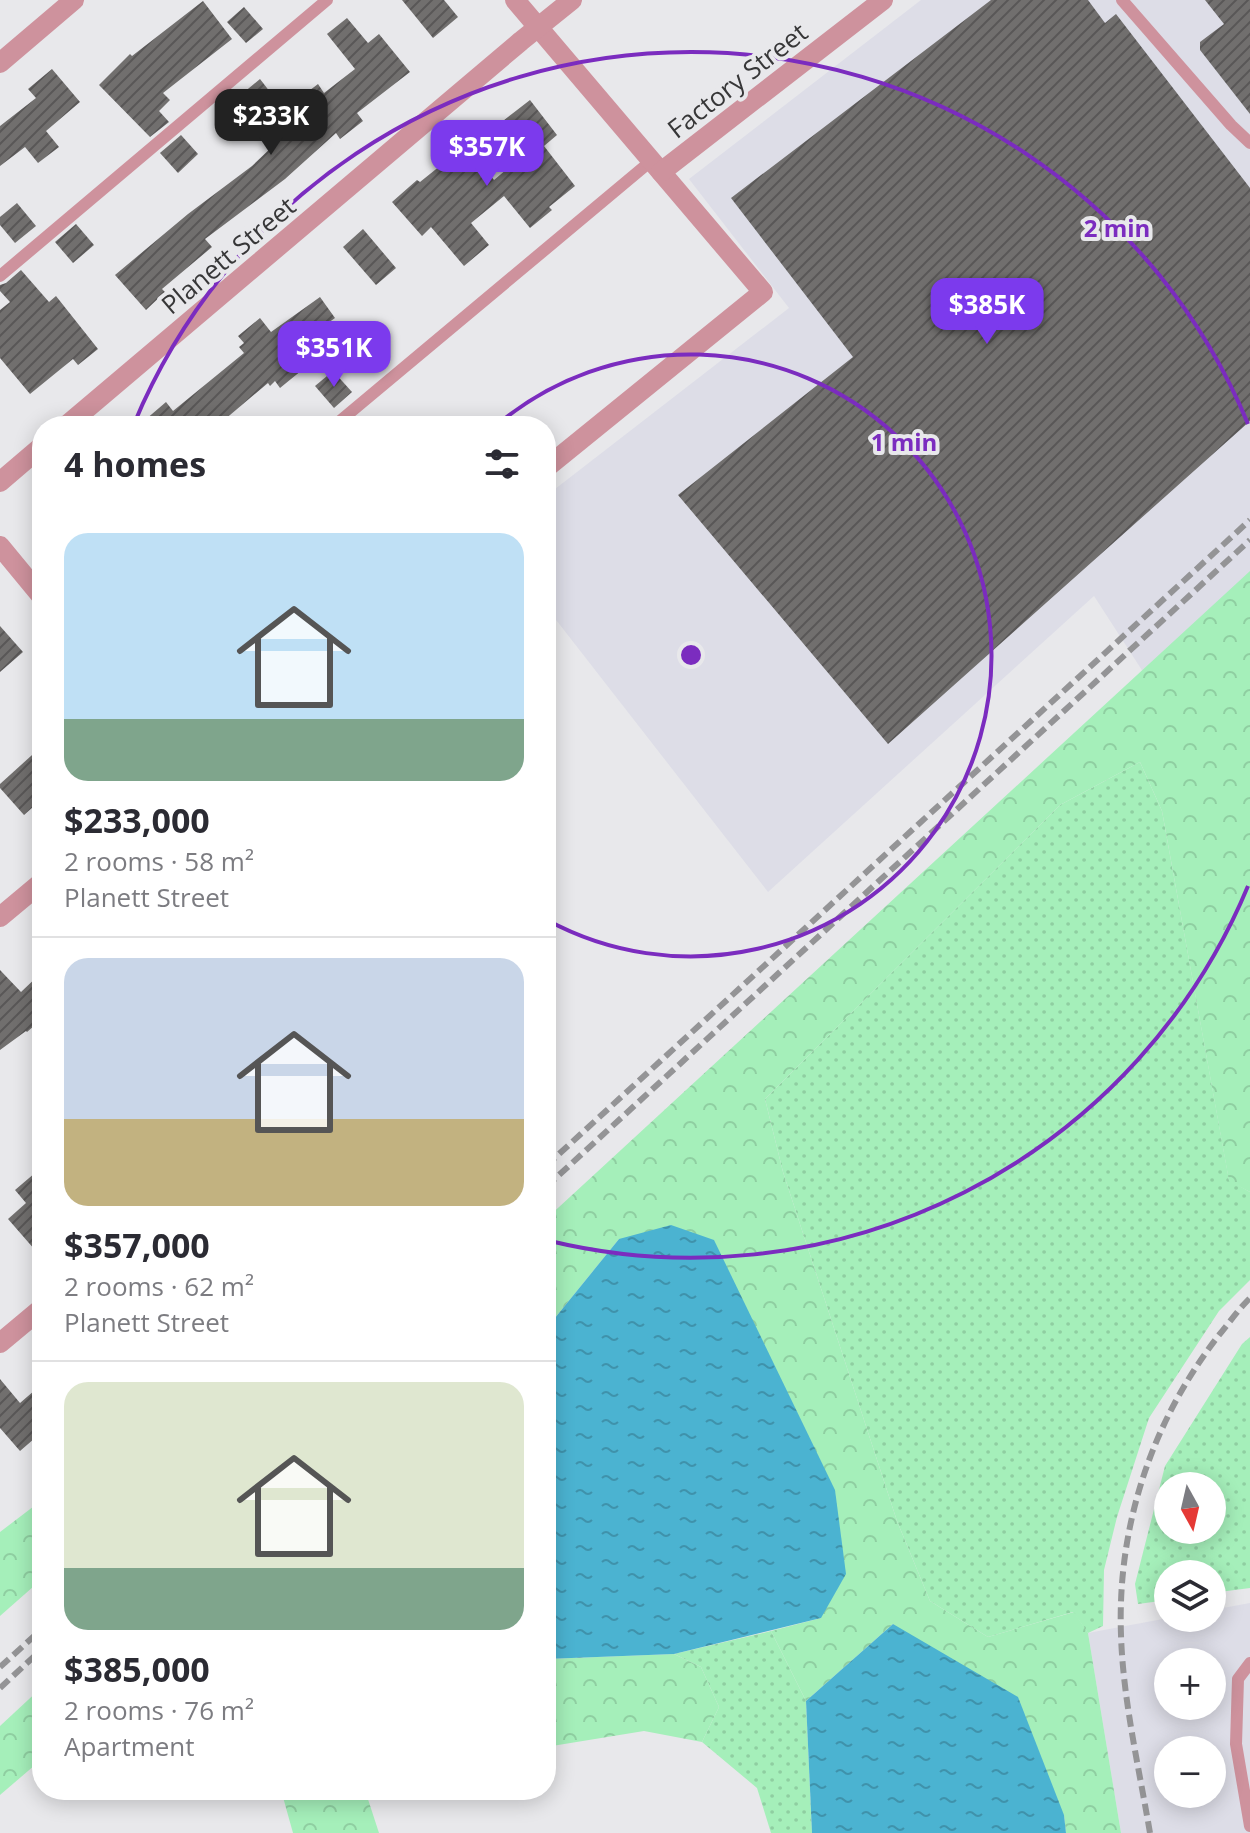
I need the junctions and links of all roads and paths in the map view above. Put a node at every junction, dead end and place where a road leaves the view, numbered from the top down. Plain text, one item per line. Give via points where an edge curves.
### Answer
1 (74, 0) edge
2 (327, 0) edge
3 (515, 0) edge
4 (572, 0) edge
5 (883, 0) edge
6 (1122, 0) edge
7 (538, 27) junction
8 (0, 63) edge
9 (1250, 143) edge
10 (656, 166) junction
11 (0, 276) edge
12 (78, 416) edge
13 (346, 416) edge
14 (32, 455) edge
15 (556, 460) edge
16 (0, 482) edge
17 (0, 546) edge
18 (32, 585) edge
19 (32, 890) edge
20 (0, 917) edge
21 (32, 1316) edge
22 (0, 1343) edge
23 (1250, 1663) edge
24 (1250, 1826) edge

1 - 8 street
2 - 11 lane
3 - 7 street
4 - 7 street, Planett Street
5 - 10 street, Factory Street
6 - 9 lane
7 - 10 street
7 - 12 street, Planett Street
10 - 13 lane
10 - 15 street via 763,292
14 - 16 street
17 - 18 street
19 - 20 street
21 - 22 street
23 - 24 lane via 1238,1679 1236,1744

